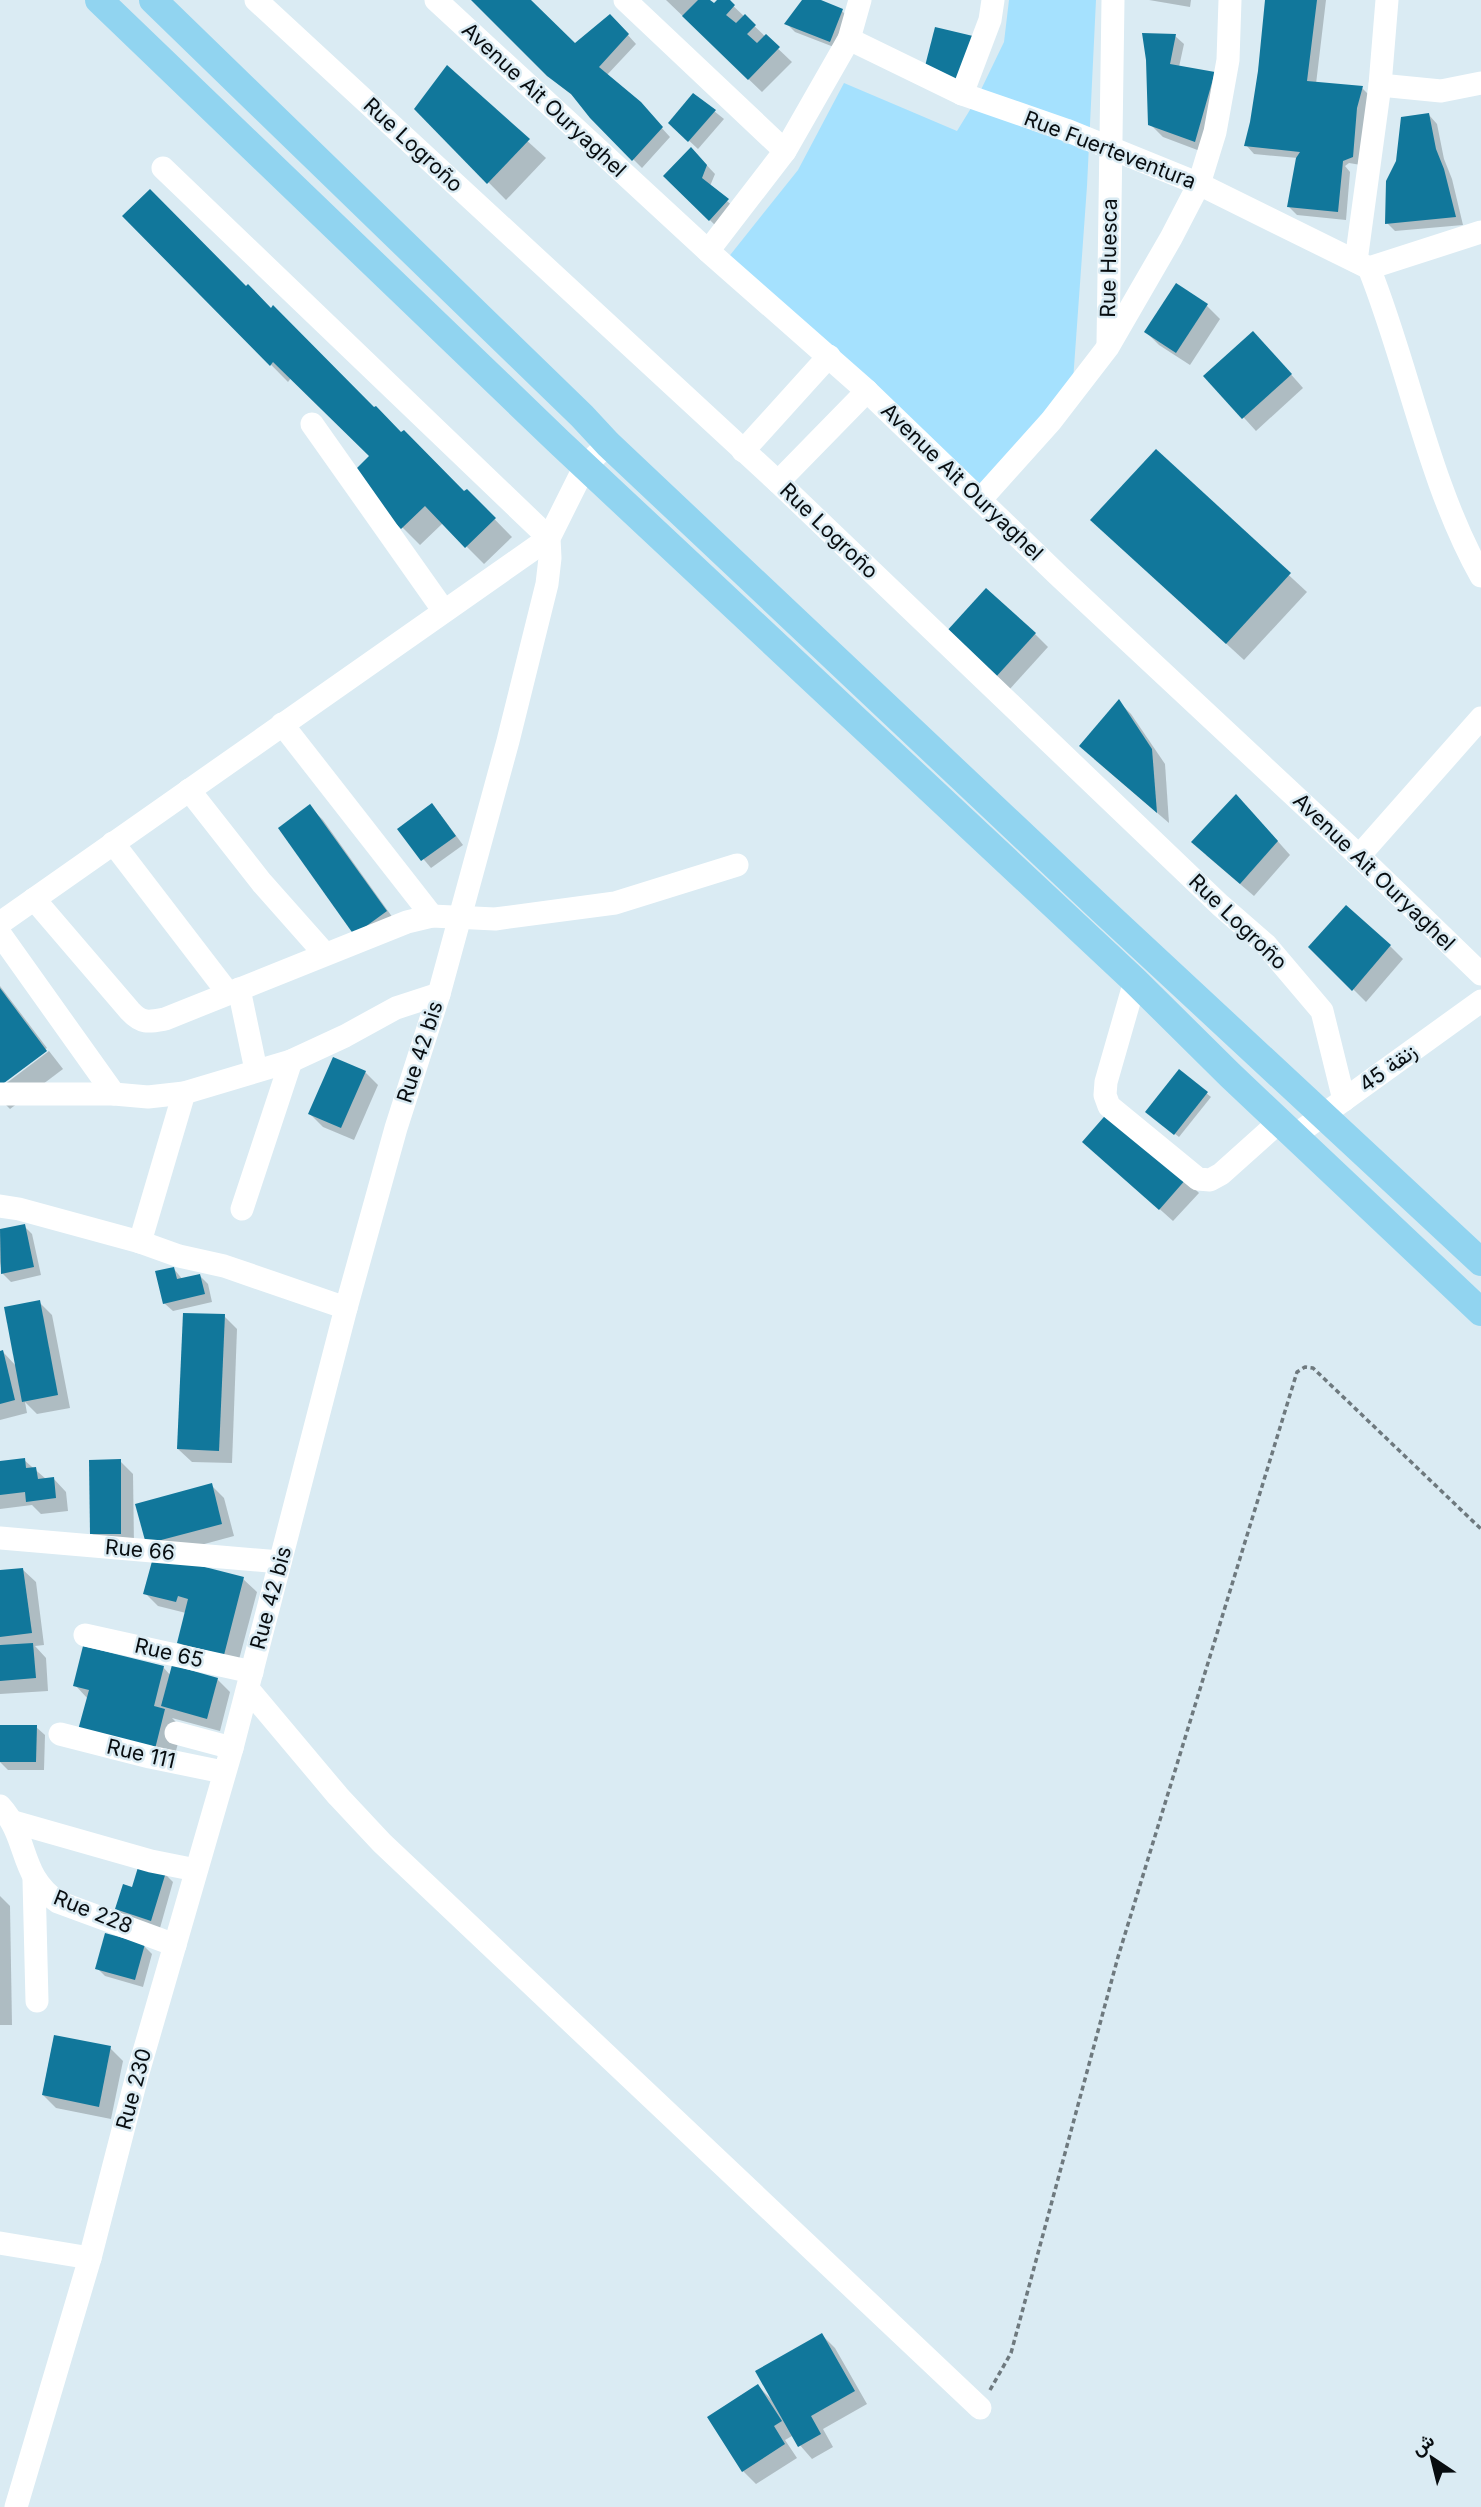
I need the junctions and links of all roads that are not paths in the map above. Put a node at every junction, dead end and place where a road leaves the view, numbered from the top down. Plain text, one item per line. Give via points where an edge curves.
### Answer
1 (99, 0) edge
2 (153, 0) edge
3 (256, 0) edge
4 (436, 0) edge
5 (625, 0) edge
6 (860, 0) edge
7 (993, 0) edge
8 (1113, 0) edge
9 (1230, 0) edge
10 (1387, 0) edge
11 (849, 40) junction
12 (1481, 83) edge
13 (1380, 85) junction
14 (962, 94) junction
15 (1111, 148) junction
16 (785, 151) junction
17 (163, 167) dead end
18 (1199, 184) junction
19 (1481, 232) edge
20 (708, 251) junction
21 (1362, 264) junction
22 (1108, 347) junction
23 (828, 356) junction
24 (867, 391) junction
25 (312, 424) dead end
26 (608, 444) junction
27 (743, 451) junction
28 (585, 466) junction
29 (778, 482) junction
30 (981, 499) junction
31 (549, 538) junction
32 (1481, 576) edge
33 (443, 611) junction
34 (1481, 718) edge
35 (282, 724) junction
36 (188, 790) junction
37 (113, 843) junction
38 (1359, 856) junction
39 (737, 865) dead end
40 (34, 899) junction
41 (432, 916) junction
42 (460, 918) junction
43 (0, 923) edge
44 (0, 934) edge
45 (325, 954) junction
46 (1481, 974) edge
47 (1135, 981) junction
48 (234, 991) junction
49 (439, 994) junction
50 (1481, 1001) edge
51 (290, 1061) junction
52 (257, 1070) junction
53 (184, 1093) junction
54 (0, 1094) edge
55 (114, 1094) junction
56 (1334, 1107) junction
57 (1287, 1129) junction
58 (0, 1206) edge
59 (242, 1209) dead end
60 (140, 1242) junction
61 (1481, 1262) edge
62 (346, 1308) junction
63 (1481, 1312) edge
64 (0, 1538) edge
65 (280, 1562) junction
66 (85, 1634) dead end
67 (250, 1680) junction
68 (176, 1733) dead end
69 (60, 1734) dead end
70 (232, 1748) junction
71 (223, 1772) junction
72 (7, 1814) edge
73 (196, 1870) junction
74 (34, 1880) junction
75 (175, 1945) junction
76 (37, 2001) dead end
77 (0, 2243) edge
78 (90, 2258) junction
79 (980, 2408) road end
80 (16, 2507) edge

1 - 28 main road
2 - 26 main road
3 - 27 street, Rue Logroño
4 - 20 street, Avenue Ait Ouryaghel
5 - 16 street
6 - 11 street
7 - 14 street
8 - 15 street, Rue Huesca
9 - 18 street via 1228,60 1215,132
10 - 13 street
11 - 14 street, Rue Fuerteventura
11 - 16 street
12 - 13 street via 1441,91
13 - 21 street
14 - 15 street, Rue Fuerteventura
15 - 18 street, Rue Fuerteventura
15 - 22 street, Rue Huesca
16 - 20 street
17 - 31 street
18 - 21 street, Rue Fuerteventura
18 - 22 street
19 - 21 street
20 - 23 street, Avenue Ait Ouryaghel
21 - 32 street via 1384,304 1418,421
22 - 30 street via 1051,421
23 - 24 street, Avenue Ait Ouryaghel
23 - 27 street
24 - 29 street
24 - 30 street, Avenue Ait Ouryaghel
25 - 33 street
26 - 28 street, Rue 42 bis
26 - 56 main road via 1110,917
27 - 29 street, Rue Logroño
28 - 31 street, Rue 42 bis
28 - 47 main road
29 - 56 street, Rue Logroño via 1266,945 1322,1011
30 - 38 street, Avenue Ait Ouryaghel
31 - 33 street
31 - 42 street, Rue 42 bis via 540,617
33 - 35 street
34 - 38 street
35 - 36 street
35 - 41 street
36 - 37 street
36 - 45 street
37 - 40 street
37 - 48 street
38 - 46 street, Avenue Ait Ouryaghel
39 - 42 street via 615,903 495,919
40 - 43 street
40 - 48 street via 144,1023
41 - 42 street
41 - 45 street
42 - 49 street, Rue 42 bis
44 - 55 street
45 - 48 street
47 - 57 main road
47 - 57 street, زنقة 45 via 1106,1082 1110,1106 1198,1179 1210,1180 1221,1174
48 - 52 street
49 - 51 street via 396,1009
49 - 62 street, Rue 42 bis
50 - 56 street, زنقة 45
51 - 52 street
51 - 59 street
52 - 53 street
53 - 55 street
53 - 60 street
54 - 55 street
56 - 57 street, زنقة 45
56 - 61 main road
57 - 63 main road
58 - 60 street
60 - 62 street
62 - 65 street, Rue 42 bis
64 - 65 street, Rue 66
65 - 67 street, Rue 42 bis
66 - 67 street, Rue 65
67 - 70 street, Rue 230
67 - 79 street via 322,1777 382,1843
68 - 70 street
69 - 71 street, Rue 111
70 - 71 street, Rue 230
71 - 73 street, Rue 230
72 - 73 street via 150,1861
72 - 74 street, Rue 228
73 - 75 street, Rue 230
74 - 75 street, Rue 228 via 58,1902
74 - 76 street
75 - 78 street, Rue 230
77 - 78 street
78 - 80 street, Rue 230

